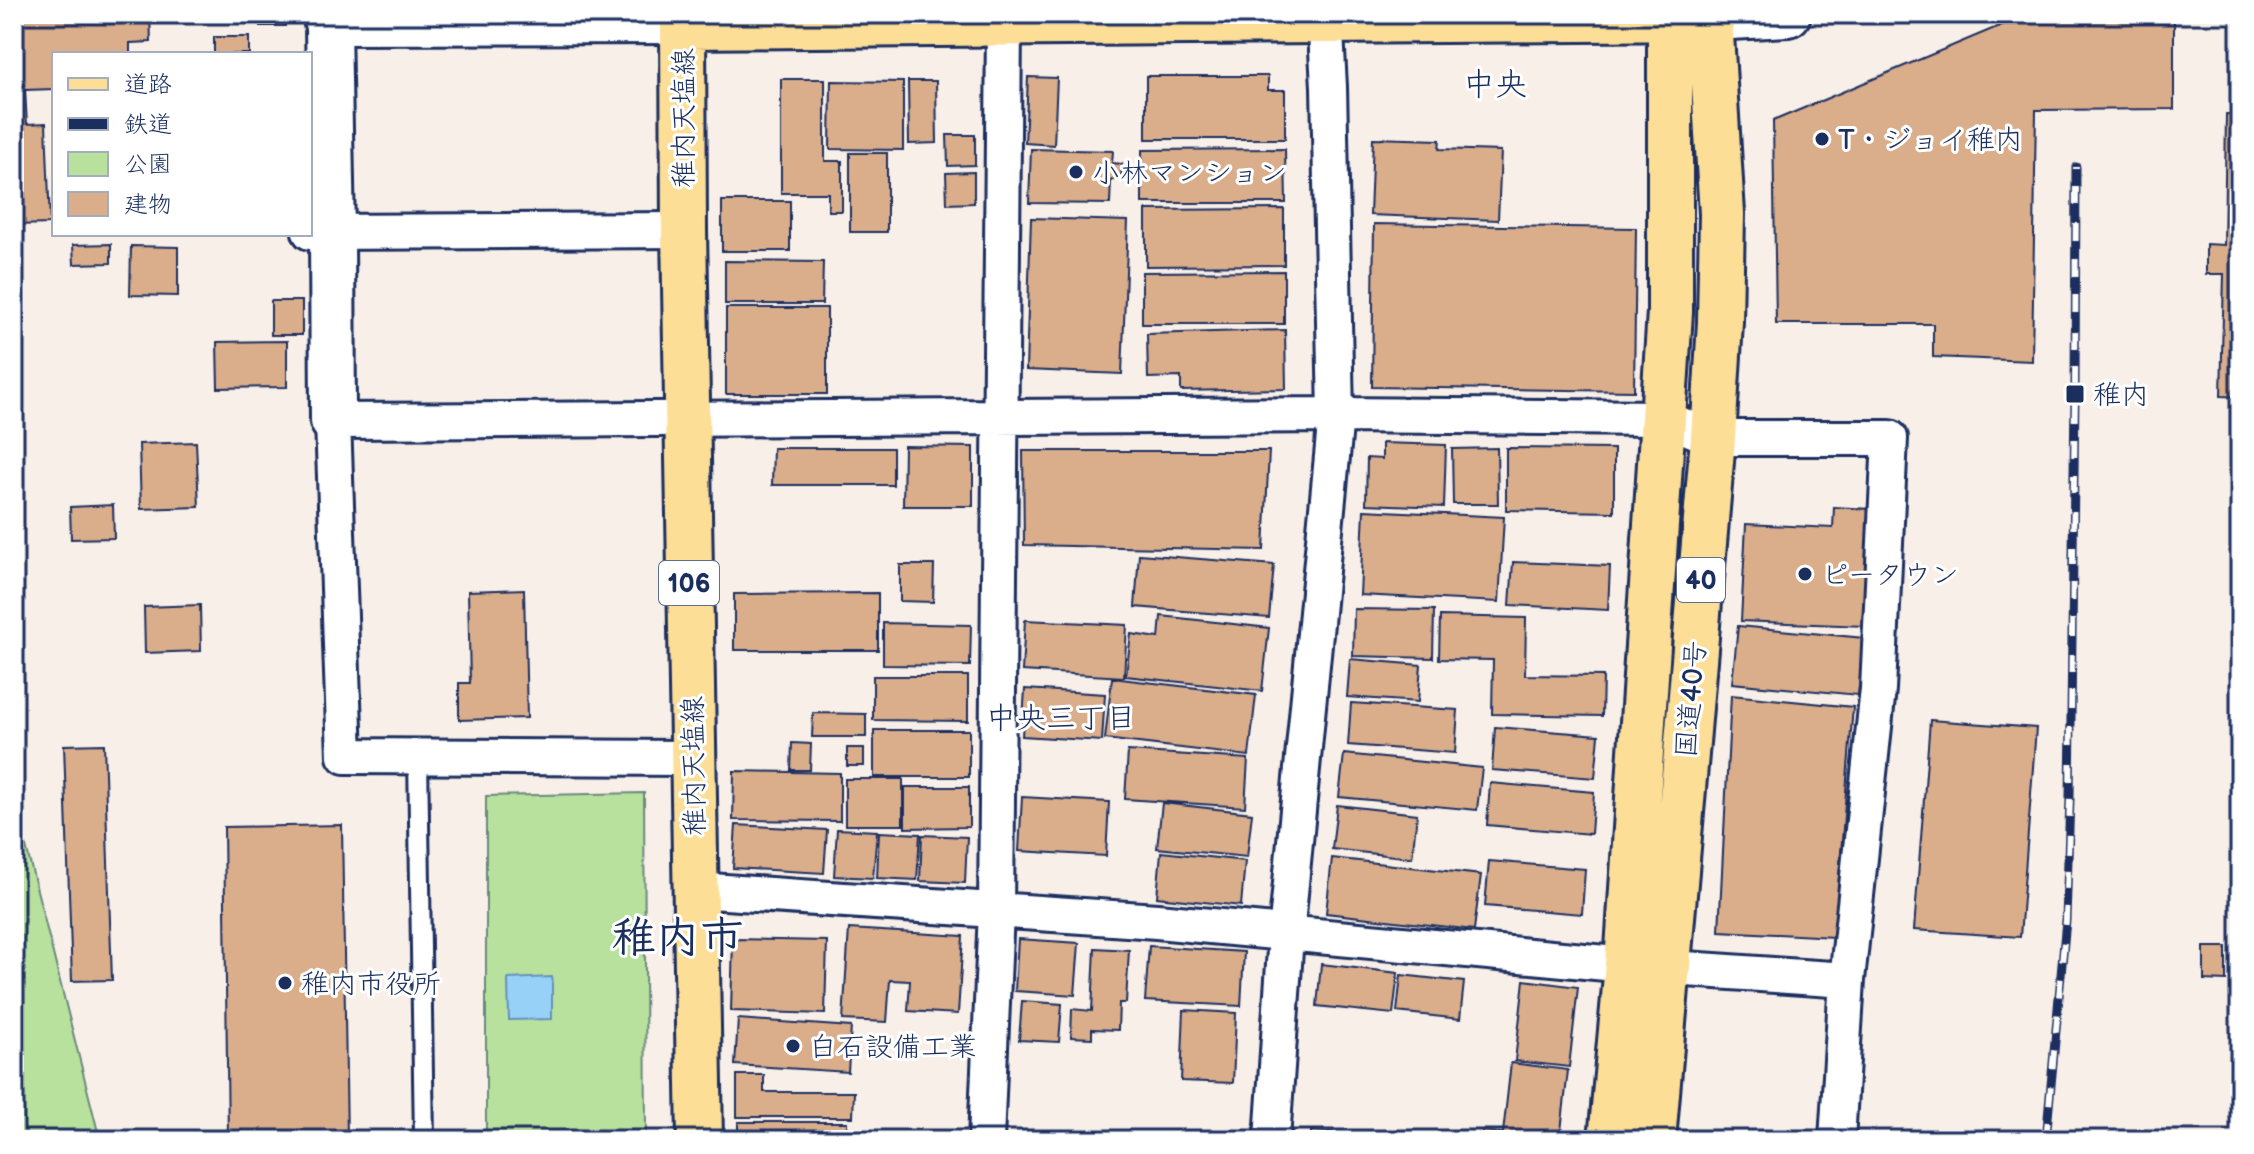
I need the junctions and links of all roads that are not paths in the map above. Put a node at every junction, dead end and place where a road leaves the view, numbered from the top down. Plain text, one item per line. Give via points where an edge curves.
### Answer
1 (1788, 14) edge
2 (1697, 16) edge
3 (1326, 18) edge
4 (682, 20) edge
5 (1003, 20) edge
6 (326, 21) edge
7 (684, 230) junction
8 (321, 232) edge
9 (1336, 415) junction
10 (999, 418) junction
11 (1664, 418) junction
12 (687, 420) junction
13 (333, 421) junction
14 (1713, 438) junction
15 (418, 757) junction
16 (692, 758) junction
17 (696, 890) junction
18 (996, 911) junction
19 (1286, 935) junction
20 (1647, 966) junction
21 (1847, 980) junction
22 (424, 1140) edge
23 (700, 1140) edge
24 (986, 1140) edge
25 (1272, 1140) edge
26 (1611, 1140) edge
27 (1653, 1140) edge
28 (1837, 1140) edge

1 - 2 street
2 - 3 main road, 稚内天塩線
2 - 11 main road, 国道40号 / 40
2 - 14 main road, 国道40号 / 40 via 1722,214
3 - 5 main road, 稚内天塩線
3 - 9 street
4 - 5 main road, 稚内天塩線
4 - 6 street
4 - 7 main road, 稚内天塩線 / 106
5 - 10 street
6 - 8 street
7 - 8 street
7 - 12 main road, 稚内天塩線 / 106
8 - 13 street
9 - 10 street
9 - 11 street
9 - 19 street
10 - 12 street
10 - 18 street
11 - 14 street
11 - 20 main road, 国道40号 / 40
12 - 13 street
12 - 16 main road, 稚内天塩線 / 106
13 - 15 street via 345,756
14 - 20 main road, 国道40号 / 40
14 - 21 street via 1890,438 1878,689
15 - 16 street
15 - 22 lane
16 - 17 main road, 稚内天塩線 / 106
17 - 18 street
17 - 23 main road, 稚内天塩線 / 106
18 - 19 street
18 - 24 street
19 - 20 street
19 - 25 street
20 - 21 street
20 - 26 main road, 国道40号 / 40
20 - 27 main road, 国道40号 / 40
21 - 28 street

